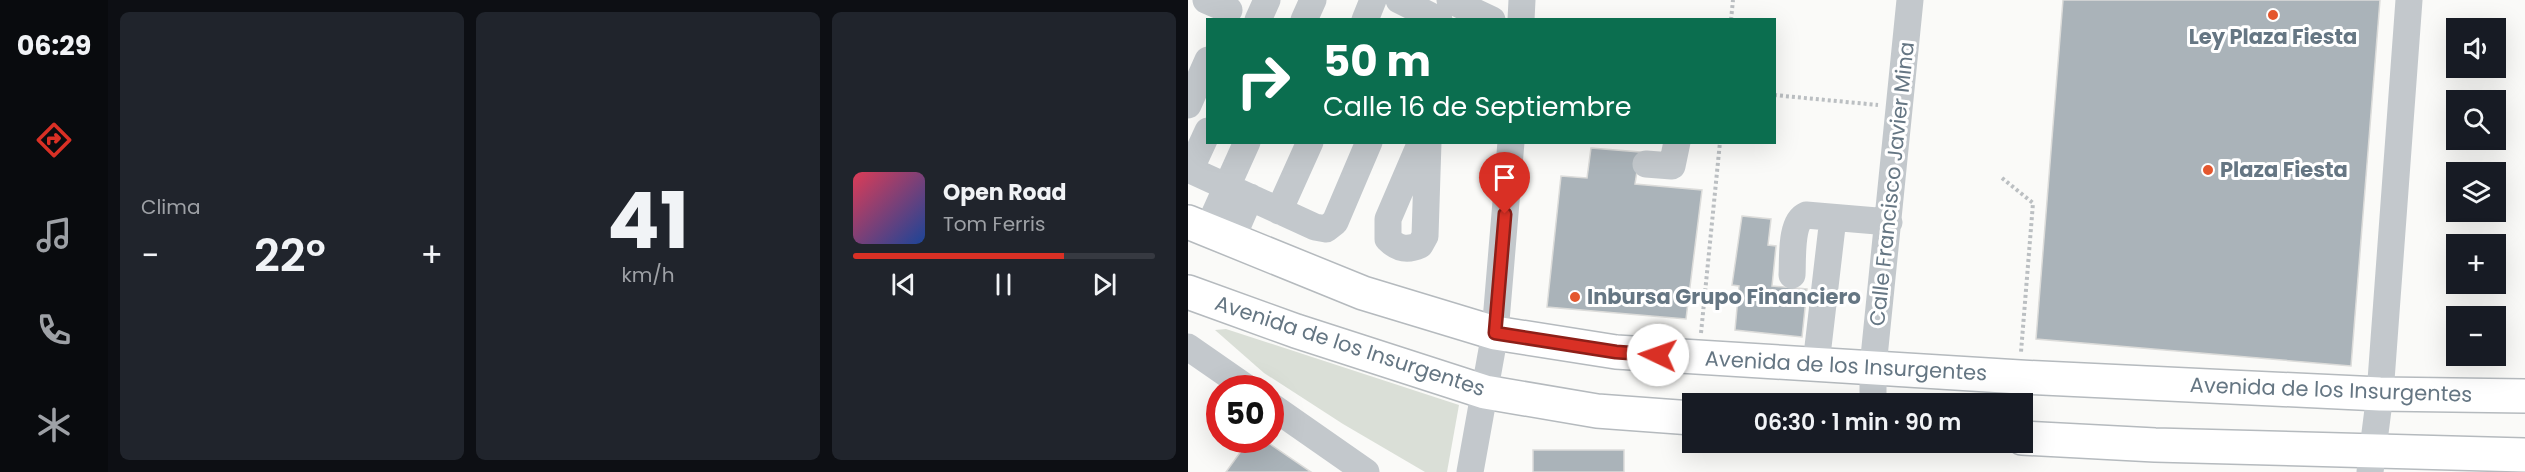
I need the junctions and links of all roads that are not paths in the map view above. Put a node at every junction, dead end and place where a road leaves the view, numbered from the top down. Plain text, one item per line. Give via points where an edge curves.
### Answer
1 (1267, 0) edge
2 (1313, 0) edge
3 (1373, 0) edge
4 (1399, 0) edge
5 (1450, 0) edge
6 (1522, 0) edge
7 (1910, 0) edge
8 (2409, 0) edge
9 (1429, 17) edge
10 (1259, 18) edge
11 (1305, 18) edge
12 (1366, 18) edge
13 (1488, 18) edge
14 (1521, 18) edge
15 (1206, 64) edge
16 (1188, 105) edge
17 (1206, 135) edge
18 (1247, 144) edge
19 (1309, 144) edge
20 (1368, 144) edge
21 (1420, 144) edge
22 (1428, 144) edge
23 (1511, 144) edge
24 (1677, 144) edge
25 (1646, 164) dead end
26 (1189, 170) edge
27 (1238, 192) junction
28 (1279, 211) junction
29 (1833, 218) junction
30 (1889, 222) junction
31 (1209, 231) edge
32 (1792, 275) dead end
33 (1188, 292) edge
34 (1495, 333) junction
35 (1188, 347) edge
36 (1816, 364) junction
37 (1873, 367) junction
38 (1228, 375) edge
39 (1485, 392) junction
40 (1873, 393) edge
41 (2380, 393) junction
42 (2525, 396) edge
43 (1284, 415) edge
44 (1682, 417) edge
45 (2033, 439) edge
46 (2525, 455) edge
47 (2371, 462) edge
48 (1366, 472) edge
49 (1470, 472) edge

1 - 10 street
2 - 11 street
3 - 12 street
4 - 9 street
5 - 13 street
6 - 14 street
7 - 30 street, Calle Francisco Javier Mina
8 - 41 street
15 - 16 street
17 - 26 street
18 - 27 street
19 - 28 street
20 - 28 street via 1331,226 1321,229
21 - 22 street via 1388,219 1388,238 1404,249 1420,245 1425,236
23 - 34 street
24 - 25 street via 1672,166
26 - 27 street
27 - 28 street
27 - 31 street
29 - 30 street
29 - 32 street via 1806,215 1798,220
29 - 36 street
30 - 37 street, Calle Francisco Javier Mina
31 - 34 main road, Avenida de los Insurgentes via 1363,293
33 - 39 main road, Avenida de los Insurgentes
34 - 36 main road, Avenida de los Insurgentes via 1616,352
34 - 39 street
35 - 38 street
36 - 37 main road, Avenida de los Insurgentes
37 - 40 street, Calle Francisco Javier Mina
37 - 41 main road, Avenida de los Insurgentes
39 - 44 main road, Avenida de los Insurgentes via 1597,411
39 - 49 street
41 - 42 main road, Avenida de los Insurgentes
41 - 47 street
43 - 48 street
45 - 47 main road
46 - 47 main road

